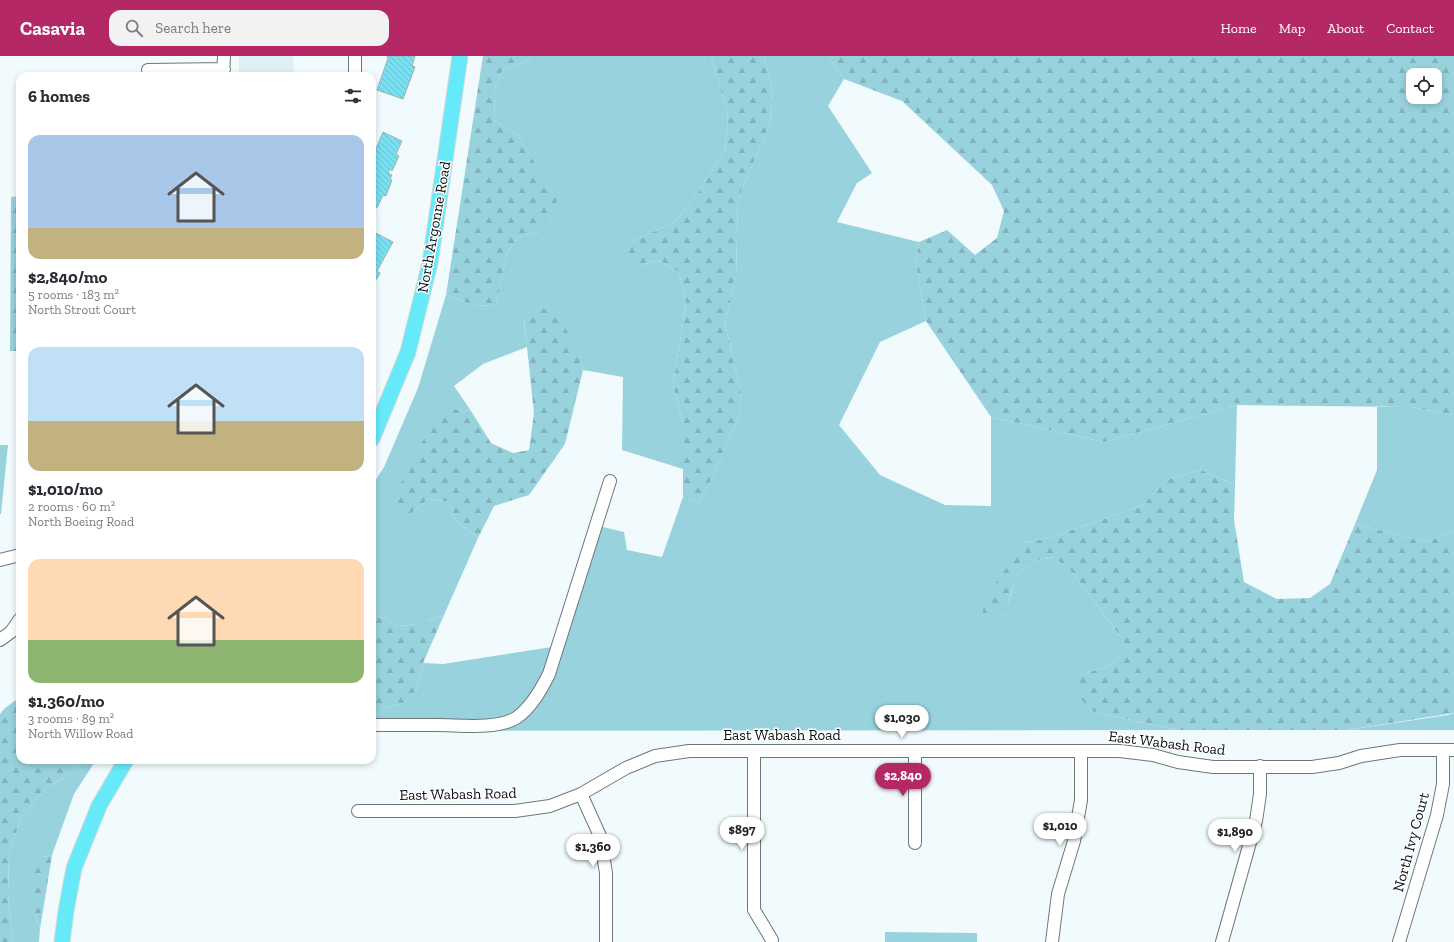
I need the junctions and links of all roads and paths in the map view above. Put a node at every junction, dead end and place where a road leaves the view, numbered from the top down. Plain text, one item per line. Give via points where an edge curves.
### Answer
1 (224, 56) edge
2 (355, 56) edge
3 (460, 56) edge
4 (148, 70) dead end
5 (223, 72) edge
6 (355, 72) edge
7 (376, 429) edge
8 (610, 481) dead end
9 (16, 556) edge
10 (0, 560) edge
11 (16, 625) edge
12 (0, 640) edge
13 (376, 725) edge
14 (1449, 750) edge
15 (754, 751) junction
16 (915, 751) junction
17 (1081, 751) junction
18 (124, 764) edge
19 (1260, 766) junction
20 (581, 794) junction
21 (358, 811) dead end
22 (915, 843) dead end
23 (772, 940) dead end
24 (62, 942) edge
25 (606, 942) edge
26 (1052, 942) edge
27 (1222, 942) edge
28 (1400, 942) edge

1 - 5 street
2 - 6 street
3 - 7 main road, North Argonne Road via 430,263 408,352
4 - 5 street
8 - 13 street via 549,674 524,711 516,718 495,724
9 - 10 street
11 - 12 street
14 - 19 street, East Wabash Road via 1400,750 1312,767
14 - 28 street, North Ivy Court via 1437,815
15 - 16 street, East Wabash Road
15 - 20 street, East Wabash Road via 689,751 655,756 626,768
15 - 23 street via 754,910
16 - 17 street, East Wabash Road
16 - 22 street
17 - 19 street, East Wabash Road via 1120,751 1153,755 1213,767
17 - 26 street via 1081,800 1074,841 1058,894
18 - 24 main road via 99,806 74,868
19 - 27 street via 1260,794 1256,821
20 - 21 street, East Wabash Road via 550,806 515,811
20 - 25 street via 600,836 606,874

